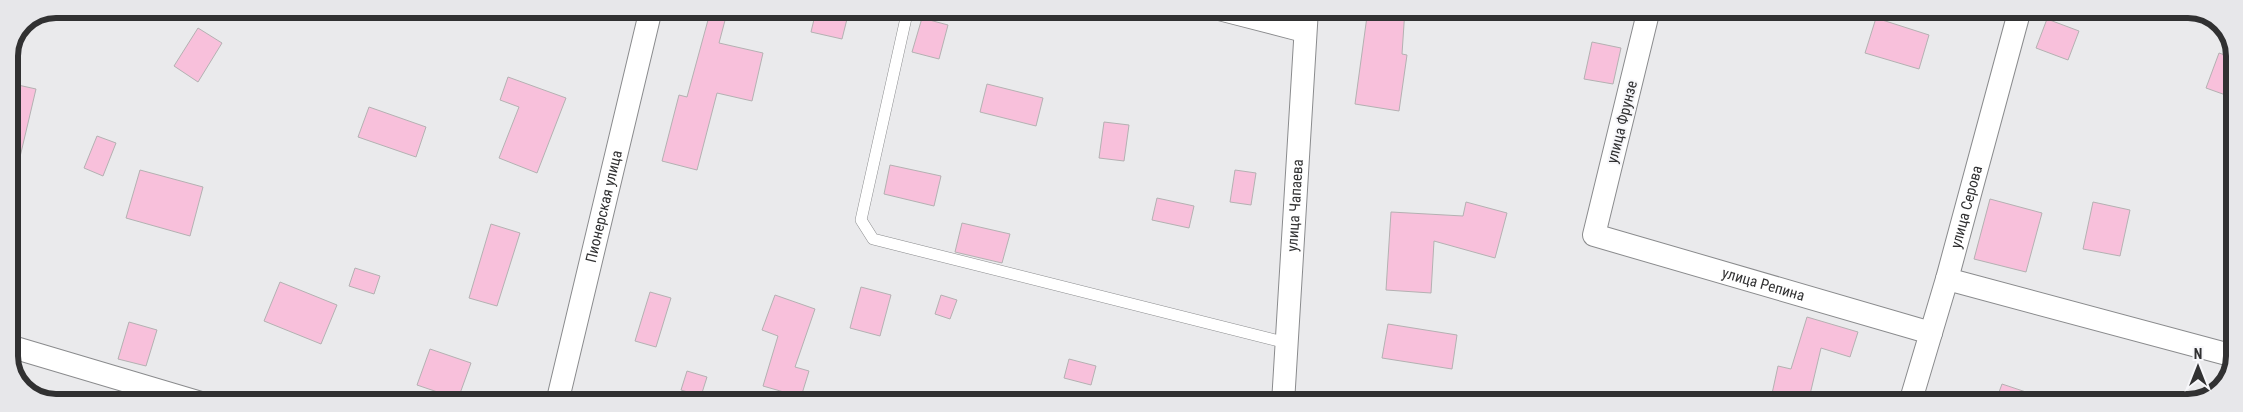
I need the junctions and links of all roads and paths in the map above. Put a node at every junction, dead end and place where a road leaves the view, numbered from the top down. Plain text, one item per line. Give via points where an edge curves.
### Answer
1 (649, 18) edge
2 (906, 18) edge
3 (1289, 18) edge
4 (1647, 18) edge
5 (2018, 18) edge
6 (1305, 20) edge
7 (1594, 235) joint
8 (1947, 278) junction
9 (1931, 333) junction
10 (1287, 343) junction
11 (18, 349) edge
12 (2225, 354) edge
13 (170, 394) edge
14 (559, 394) edge
15 (1284, 394) edge
16 (1913, 394) edge

1 - 14 street, Пионерская улица
2 - 10 lane via 861,220 872,239
3 - 6 street
4 - 7 street, улица Фрунзе
5 - 8 street, улица Серова
6 - 10 street, улица Чапаева
7 - 9 street, улица Репина
8 - 9 street, улица Серова
8 - 12 street
9 - 16 street, улица Серова
10 - 15 street, улица Чапаева
11 - 13 street

